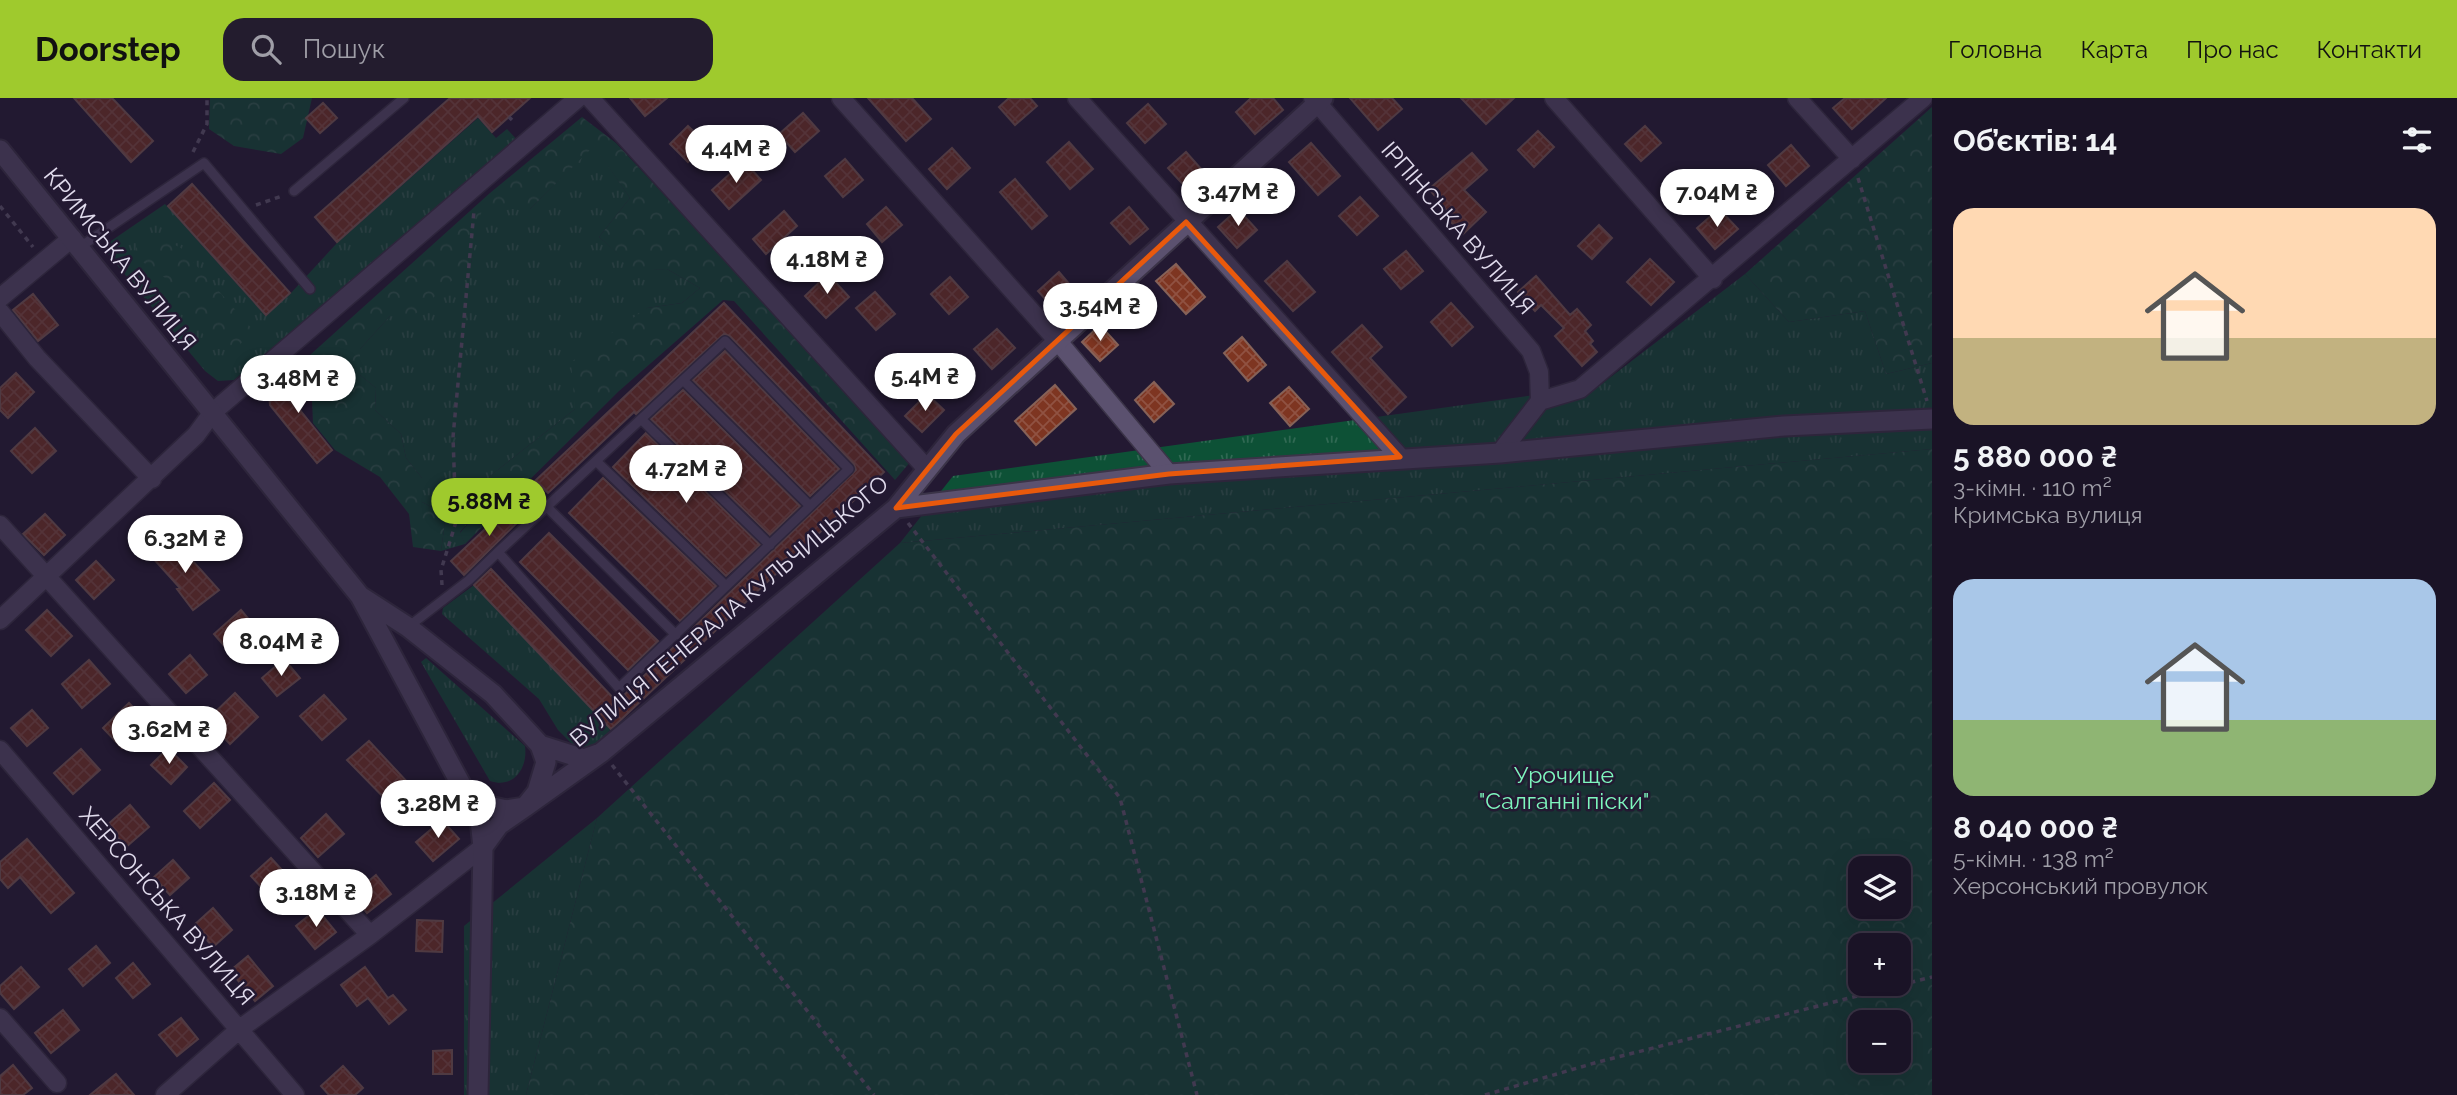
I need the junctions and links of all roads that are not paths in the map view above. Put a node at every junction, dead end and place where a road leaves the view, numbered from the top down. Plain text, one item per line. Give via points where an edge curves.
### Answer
1 (404, 98) edge
2 (578, 98) edge
3 (590, 98) edge
4 (841, 98) edge
5 (1077, 98) edge
6 (1554, 98) edge
7 (1797, 98) edge
8 (1923, 98) edge
9 (1318, 100) edge
10 (0, 150) edge
11 (1852, 159) junction
12 (294, 191) road end
13 (1186, 222) junction
14 (76, 243) junction
15 (1713, 279) junction
16 (310, 289) dead end
17 (0, 298) edge
18 (0, 312) edge
19 (1056, 339) junction
20 (683, 380) junction
21 (1540, 401) junction
22 (1930, 411) edge
23 (213, 412) junction
24 (641, 419) junction
25 (1500, 453) junction
26 (1400, 457) junction
27 (596, 461) junction
28 (927, 470) junction
29 (1170, 474) junction
30 (152, 478) junction
31 (810, 506) junction
32 (547, 508) junction
33 (897, 508) junction
34 (0, 525) edge
35 (770, 545) junction
36 (498, 552) junction
37 (47, 578) junction
38 (726, 586) junction
39 (360, 596) junction
40 (0, 620) edge
41 (408, 627) junction
42 (676, 635) junction
43 (394, 664) junction
44 (540, 745) junction
45 (0, 750) edge
46 (602, 752) junction
47 (468, 801) junction
48 (525, 807) junction
49 (483, 847) junction
50 (370, 935) junction
51 (0, 1018) edge
52 (241, 1028) junction
53 (57, 1083) dead end
54 (165, 1095) edge
55 (295, 1095) edge
56 (478, 1095) edge

1 - 12 lane
2 - 23 street
3 - 28 street
4 - 19 street
5 - 13 street
6 - 15 street
7 - 11 street
8 - 11 street
9 - 13 street, ВУЛИЦЯ ГЕНЕРАЛА КУЛЬЧИЦЬКОГО
9 - 21 street, ІРПІНСЬКА ВУЛИЦЯ via 1531,351 1539,372
10 - 14 street, КРИМСЬКА ВУЛИЦЯ
11 - 15 street
13 - 19 street, ВУЛИЦЯ ГЕНЕРАЛА КУЛЬЧИЦЬКОГО
13 - 26 street
14 - 16 lane via 204,163
14 - 17 street
14 - 23 street, КРИМСЬКА ВУЛИЦЯ
15 - 21 street via 1580,389
18 - 30 street via 37,358
19 - 28 street, ВУЛИЦЯ ГЕНЕРАЛА КУЛЬЧИЦЬКОГО via 956,434
19 - 29 street
20 - 24 lane
20 - 31 lane
20 - 31 lane via 725,341 849,470
21 - 25 street
22 - 25 street
23 - 30 street
23 - 39 street, КРИМСЬКА ВУЛИЦЯ
24 - 27 lane
24 - 35 lane
25 - 26 street
26 - 29 street
27 - 32 lane
27 - 38 lane
28 - 33 street, ВУЛИЦЯ ГЕНЕРАЛА КУЛЬЧИЦЬКОГО
29 - 33 street
30 - 37 street
31 - 35 lane
32 - 36 lane
32 - 42 lane
33 - 46 street, ВУЛИЦЯ ГЕНЕРАЛА КУЛЬЧИЦЬКОГО
34 - 37 street
35 - 38 lane
36 - 41 lane
36 - 42 lane via 619,688
37 - 40 street
37 - 50 street
38 - 42 lane
39 - 41 street, КРИМСЬКА ВУЛИЦЯ
39 - 43 street, КРИМСЬКА ВУЛИЦЯ
41 - 43 street via 392,643
41 - 44 street, КРИМСЬКА ВУЛИЦЯ via 493,694
43 - 47 street, КРИМСЬКА ВУЛИЦЯ
44 - 46 street, КРИМСЬКА ВУЛИЦЯ via 584,759
44 - 48 street via 544,773
45 - 52 street, ХЕРСОНСЬКА ВУЛИЦЯ
46 - 48 street, ВУЛИЦЯ ГЕНЕРАЛА КУЛЬЧИЦЬКОГО
47 - 48 street via 506,810
47 - 49 street, КРИМСЬКА ВУЛИЦЯ via 480,820
48 - 49 street via 499,825
49 - 50 street
49 - 56 street, КРИМСЬКА ВУЛИЦЯ
50 - 52 street
51 - 53 street
52 - 54 street
52 - 55 street, ХЕРСОНСЬКА ВУЛИЦЯ

